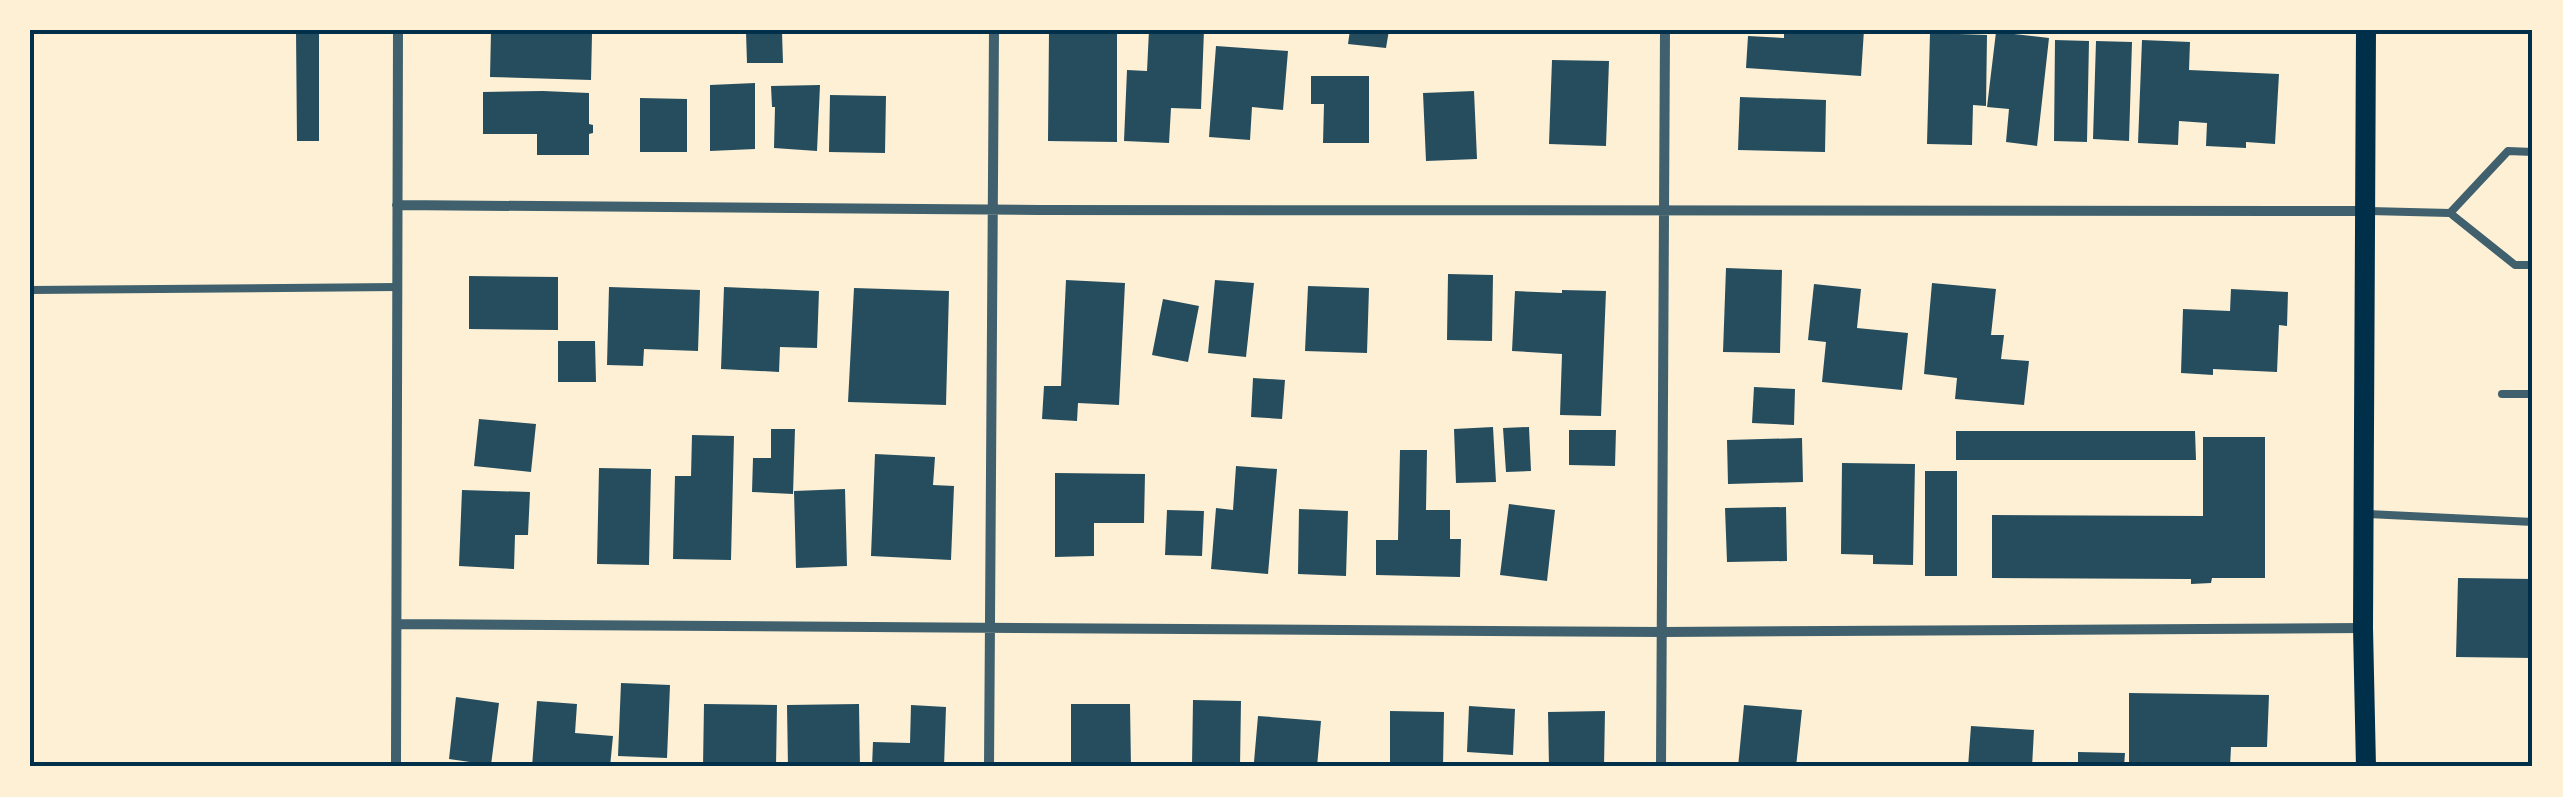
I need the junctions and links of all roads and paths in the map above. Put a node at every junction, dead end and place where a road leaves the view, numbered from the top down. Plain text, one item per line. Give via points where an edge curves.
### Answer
1 (398, 30) edge
2 (994, 30) edge
3 (1665, 30) edge
4 (2366, 30) edge
5 (2533, 152) edge
6 (398, 206) junction
7 (1664, 209) junction
8 (994, 210) junction
9 (2364, 210) junction
10 (2450, 213) junction
11 (2533, 264) edge
12 (397, 287) junction
13 (30, 290) edge
14 (2502, 394) dead end
15 (2533, 394) edge
16 (2363, 514) junction
17 (2533, 522) edge
18 (397, 624) junction
19 (989, 628) junction
20 (2363, 628) junction
21 (1662, 632) junction
22 (396, 767) edge
23 (988, 767) edge
24 (1661, 767) edge
25 (2366, 767) edge

1 - 6 street
2 - 8 street
3 - 7 street
4 - 9 main road
5 - 10 lane via 2508,152
6 - 8 street
6 - 12 street
7 - 8 street
7 - 9 street
7 - 21 street
8 - 19 street
9 - 10 lane
9 - 16 main road
10 - 11 lane via 2515,264
12 - 13 lane
12 - 18 street
14 - 15 lane
16 - 17 lane
16 - 20 main road
18 - 19 street
18 - 22 street
19 - 21 street
19 - 23 street
20 - 21 street
20 - 25 main road
21 - 24 street

